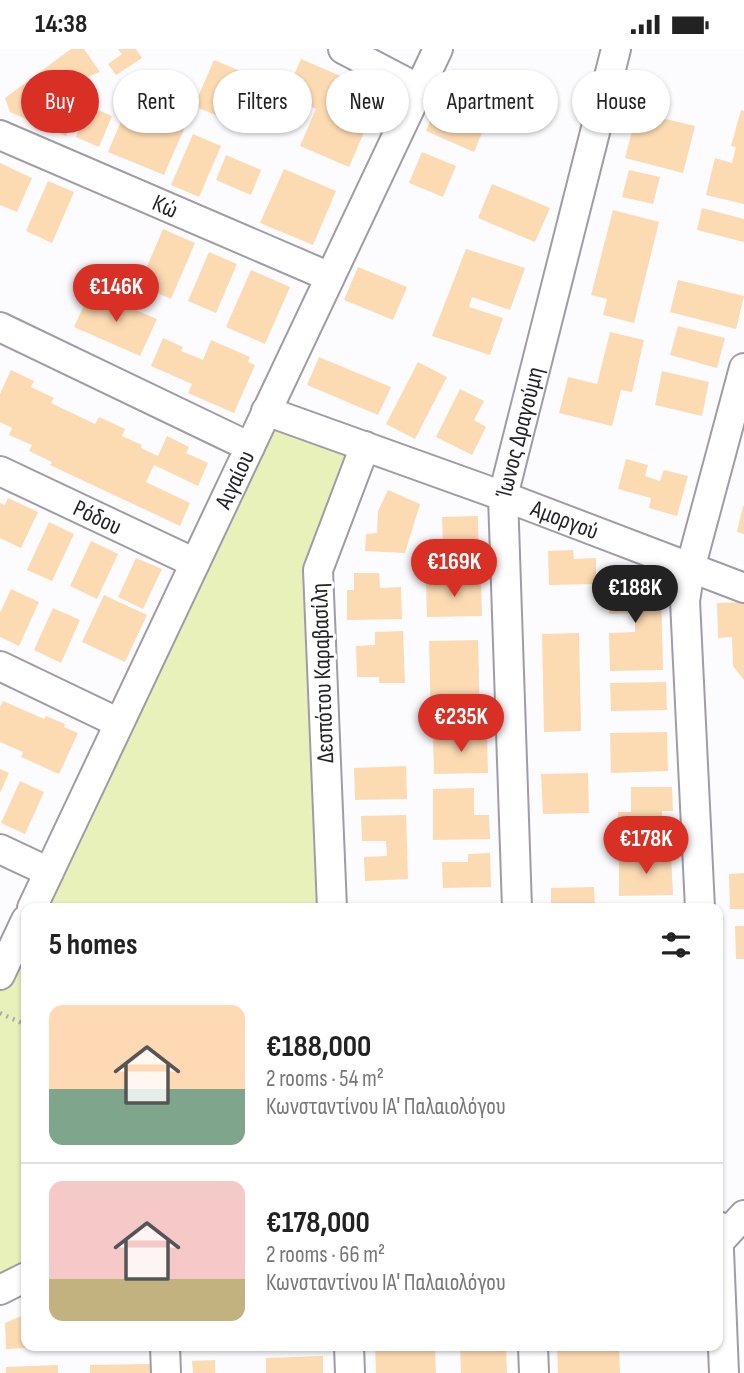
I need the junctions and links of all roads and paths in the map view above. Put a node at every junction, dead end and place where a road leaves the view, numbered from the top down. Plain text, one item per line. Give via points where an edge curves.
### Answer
1 (343, 49) edge
2 (438, 49) edge
3 (616, 49) edge
4 (419, 89) junction
5 (0, 135) edge
6 (330, 277) junction
7 (0, 327) edge
8 (744, 368) edge
9 (266, 411) junction
10 (365, 446) junction
11 (250, 447) junction
12 (0, 471) edge
13 (503, 496) junction
14 (195, 563) junction
15 (690, 569) junction
16 (744, 588) edge
17 (0, 666) edge
18 (119, 723) junction
19 (0, 849) edge
20 (49, 872) junction
21 (34, 903) edge
22 (332, 903) edge
23 (517, 903) edge
24 (700, 903) edge
25 (21, 931) edge
26 (0, 975) edge
27 (0, 1013) edge
28 (21, 1023) edge
29 (744, 1216) edge
30 (725, 1239) edge
31 (21, 1280) edge
32 (0, 1290) edge
33 (165, 1351) edge
34 (349, 1351) edge
35 (533, 1351) edge
36 (166, 1373) edge
37 (350, 1373) edge
38 (534, 1373) edge
39 (724, 1373) edge

1 - 4 street
2 - 4 street, Αιγαίου
3 - 13 street, Ίωνος Δραγούμη
4 - 6 street, Αιγαίου
5 - 6 street, Κώ
6 - 9 street, Αιγαίου
7 - 11 street
8 - 15 street
9 - 10 street, Αμοργού
9 - 11 street, Αιγαίου
10 - 13 street, Αμοργού
10 - 22 street, Δεσπότου Καραβασίλη via 318,570
11 - 14 street, Αιγαίου
12 - 14 street, Ρόδου
13 - 15 street, Αμοργού
13 - 23 street, Ίωνος Δραγούμη
14 - 18 street, Αιγαίου
15 - 16 street, Αμοργού
15 - 24 street via 685,601
17 - 18 street
18 - 20 street, Αιγαίου
19 - 20 street
20 - 21 street, Αιγαίου
25 - 26 street
27 - 28 path
29 - 30 street
30 - 39 street
31 - 32 street
33 - 36 street
34 - 37 street
35 - 38 street

